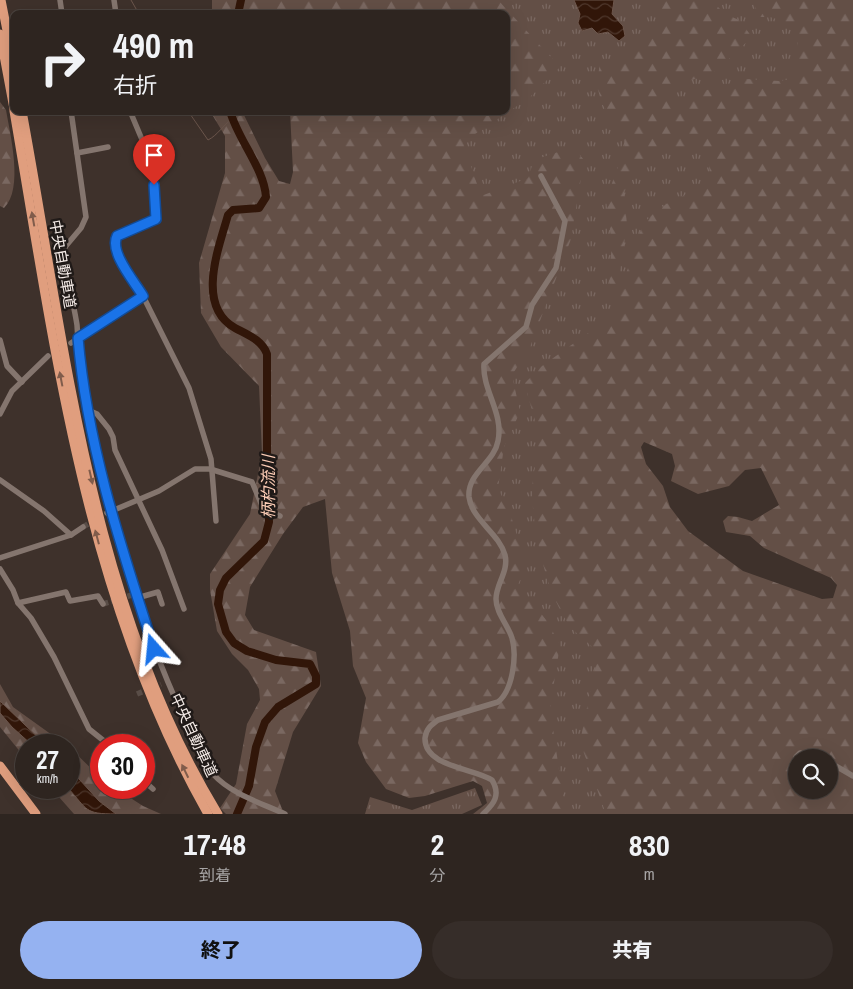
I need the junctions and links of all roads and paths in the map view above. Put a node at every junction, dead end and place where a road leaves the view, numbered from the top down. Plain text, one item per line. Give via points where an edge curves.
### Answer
1 (1, 0) edge
2 (0, 34) edge
3 (10, 46) edge
4 (10, 88) edge
5 (16, 115) edge
6 (22, 115) edge
7 (72, 115) edge
8 (132, 115) edge
9 (23, 138) junction
10 (108, 147) dead end
11 (77, 153) junction
12 (541, 176) dead end
13 (143, 296) junction
14 (78, 338) junction
15 (0, 340) edge
16 (71, 344) dead end
17 (48, 356) dead end
18 (22, 382) junction
19 (88, 410) junction
20 (0, 414) edge
21 (210, 469) junction
22 (0, 480) edge
23 (140, 500) junction
24 (108, 512) junction
25 (280, 516) dead end
26 (216, 520) dead end
27 (83, 528) tunnel mouth
28 (71, 535) junction
29 (0, 558) edge
30 (0, 569) edge
31 (135, 595) junction
32 (18, 604) junction
33 (103, 604) tunnel mouth
34 (162, 604) dead end
35 (184, 609) dead end
36 (95, 734) edge
37 (0, 766) edge
38 (838, 767) edge
39 (853, 776) edge
40 (214, 812) edge
41 (36, 814) edge
42 (285, 814) edge
43 (483, 814) edge

1 - 3 highway
2 - 4 highway, 中央自動車道
5 - 9 highway, 中央自動車道
6 - 9 highway, 中央自動車道
7 - 11 street
8 - 13 street via 151,161 157,195 156,219 117,236 114,245 116,254
9 - 40 highway, 中央自動車道 via 65,398 100,551 143,678 182,766
10 - 11 street
11 - 14 street via 86,216 81,228 65,247 65,254
12 - 43 street via 565,221 557,262 554,273 532,305 526,327 484,364 484,374 496,409 498,441 494,454 472,482 469,496 474,510 505,555 496,602 513,646 510,684 504,698 498,702 438,720 430,725 426,736 427,747 437,759 492,780 496,787 495,800
13 - 14 street
13 - 21 street via 189,388 211,459
14 - 16 street
14 - 19 street
15 - 18 street via 7,366
17 - 18 street
18 - 20 street via 12,391
19 - 23 street via 97,414 113,437 115,450
19 - 24 street
21 - 23 street via 195,469
21 - 25 street via 252,482 263,508
21 - 26 street
22 - 28 street
23 - 24 street
23 - 35 street
24 - 31 street
27 - 28 street
28 - 29 street
30 - 32 street
31 - 34 street via 158,592
31 - 42 street via 164,683 211,773 229,787
32 - 33 street via 66,592 70,600 98,596
32 - 36 street via 31,618 89,729
37 - 41 highway
38 - 39 street

